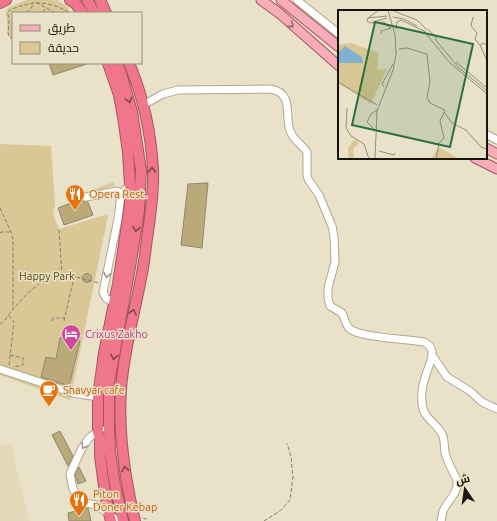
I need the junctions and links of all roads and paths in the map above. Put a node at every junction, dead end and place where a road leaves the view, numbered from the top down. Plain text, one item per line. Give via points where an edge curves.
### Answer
1 (6, 0) edge
2 (70, 0) edge
3 (87, 0) edge
4 (100, 0) edge
5 (107, 0) edge
6 (261, 0) edge
7 (281, 0) edge
8 (298, 0) edge
9 (35, 2) junction
10 (0, 3) edge
11 (45, 7) junction
12 (28, 12) edge
13 (43, 12) edge
14 (52, 12) edge
15 (68, 12) edge
16 (82, 12) edge
17 (94, 12) edge
18 (106, 12) edge
19 (338, 33) edge
20 (12, 39) edge
21 (336, 45) edge
22 (325, 54) junction
23 (108, 64) edge
24 (117, 64) edge
25 (129, 64) edge
26 (338, 65) edge
27 (143, 105) junction
28 (487, 135) edge
29 (497, 140) edge
30 (487, 149) edge
31 (133, 151) junction
32 (497, 154) edge
33 (477, 159) edge
34 (497, 169) edge
35 (130, 185) junction
36 (121, 194) junction
37 (86, 197) dead end
38 (0, 208) edge
39 (3, 214) junction
40 (0, 216) edge
41 (59, 230) dead end
42 (11, 232) junction
43 (0, 233) edge
44 (62, 276) junction
45 (74, 276) junction
46 (105, 284) junction
47 (114, 303) junction
48 (13, 309) junction
49 (9, 316) junction
50 (64, 318) junction
51 (52, 321) dead end
52 (64, 321) dead end
53 (0, 324) edge
54 (10, 355) junction
55 (432, 355) junction
56 (0, 369) edge
57 (98, 398) junction
58 (497, 409) edge
59 (109, 417) junction
60 (98, 432) junction
61 (287, 443) dead end
62 (110, 517) edge
63 (118, 521) edge
64 (123, 521) edge
65 (136, 521) edge
66 (264, 521) edge
67 (442, 521) edge

1 - 10 highway
2 - 16 highway
3 - 17 highway
4 - 18 highway
5 - 18 highway
6 -> 22 main road
7 - 21 main road
8 - 19 street
9 - 11 path
9 - 12 path
9 - 15 path via 54,4
9 - 20 path via 26,3 8,13 8,33
11 - 13 path
11 - 14 path
21 - 22 main road
22 - 26 main road
23 - 31 highway
24 -> 31 highway via 132,112
25 - 27 highway
27 - 55 street via 163,94 178,90 270,89 279,92 287,107 289,130 306,152 308,179 319,195 332,226 335,262 328,288 330,306 342,312 347,326 353,331 424,342 432,349
65 -> 27 highway via 127,482 120,422 123,367 143,268 152,207 153,170
28 - 29 street
30 - 32 main road
31 - 35 highway
31 -> 59 highway via 141,170 139,211 109,383
33 - 34 main road
35 - 36 street
35 - 47 highway via 128,220
36 - 37 street via 117,191
36 -> 46 street
38 - 39 path
39 - 40 path
39 - 42 path
41 - 44 path
42 - 43 path
42 - 48 path
44 - 45 path
44 - 48 path via 47,279
45 - 46 path
45 - 50 path
46 - 47 street via 106,298
47 - 57 highway
48 - 49 path
49 - 53 path
49 - 54 path via 14,322
50 - 51 path via 54,318
50 - 52 path
54 - 54 path via 8,368 23,365 23,358
55 - 58 street via 447,377 482,402
55 - 67 street via 423,388 422,407 440,430 445,453 458,485 444,509
56 - 57 street via 74,393
57 - 60 highway
59 - 60 street
59 - 64 highway via 110,452
60 - 62 highway
60 -> 62 street via 85,443 70,474 73,489 82,502 96,505
61 - 66 path via 293,477 290,500 280,511
62 - 63 street

